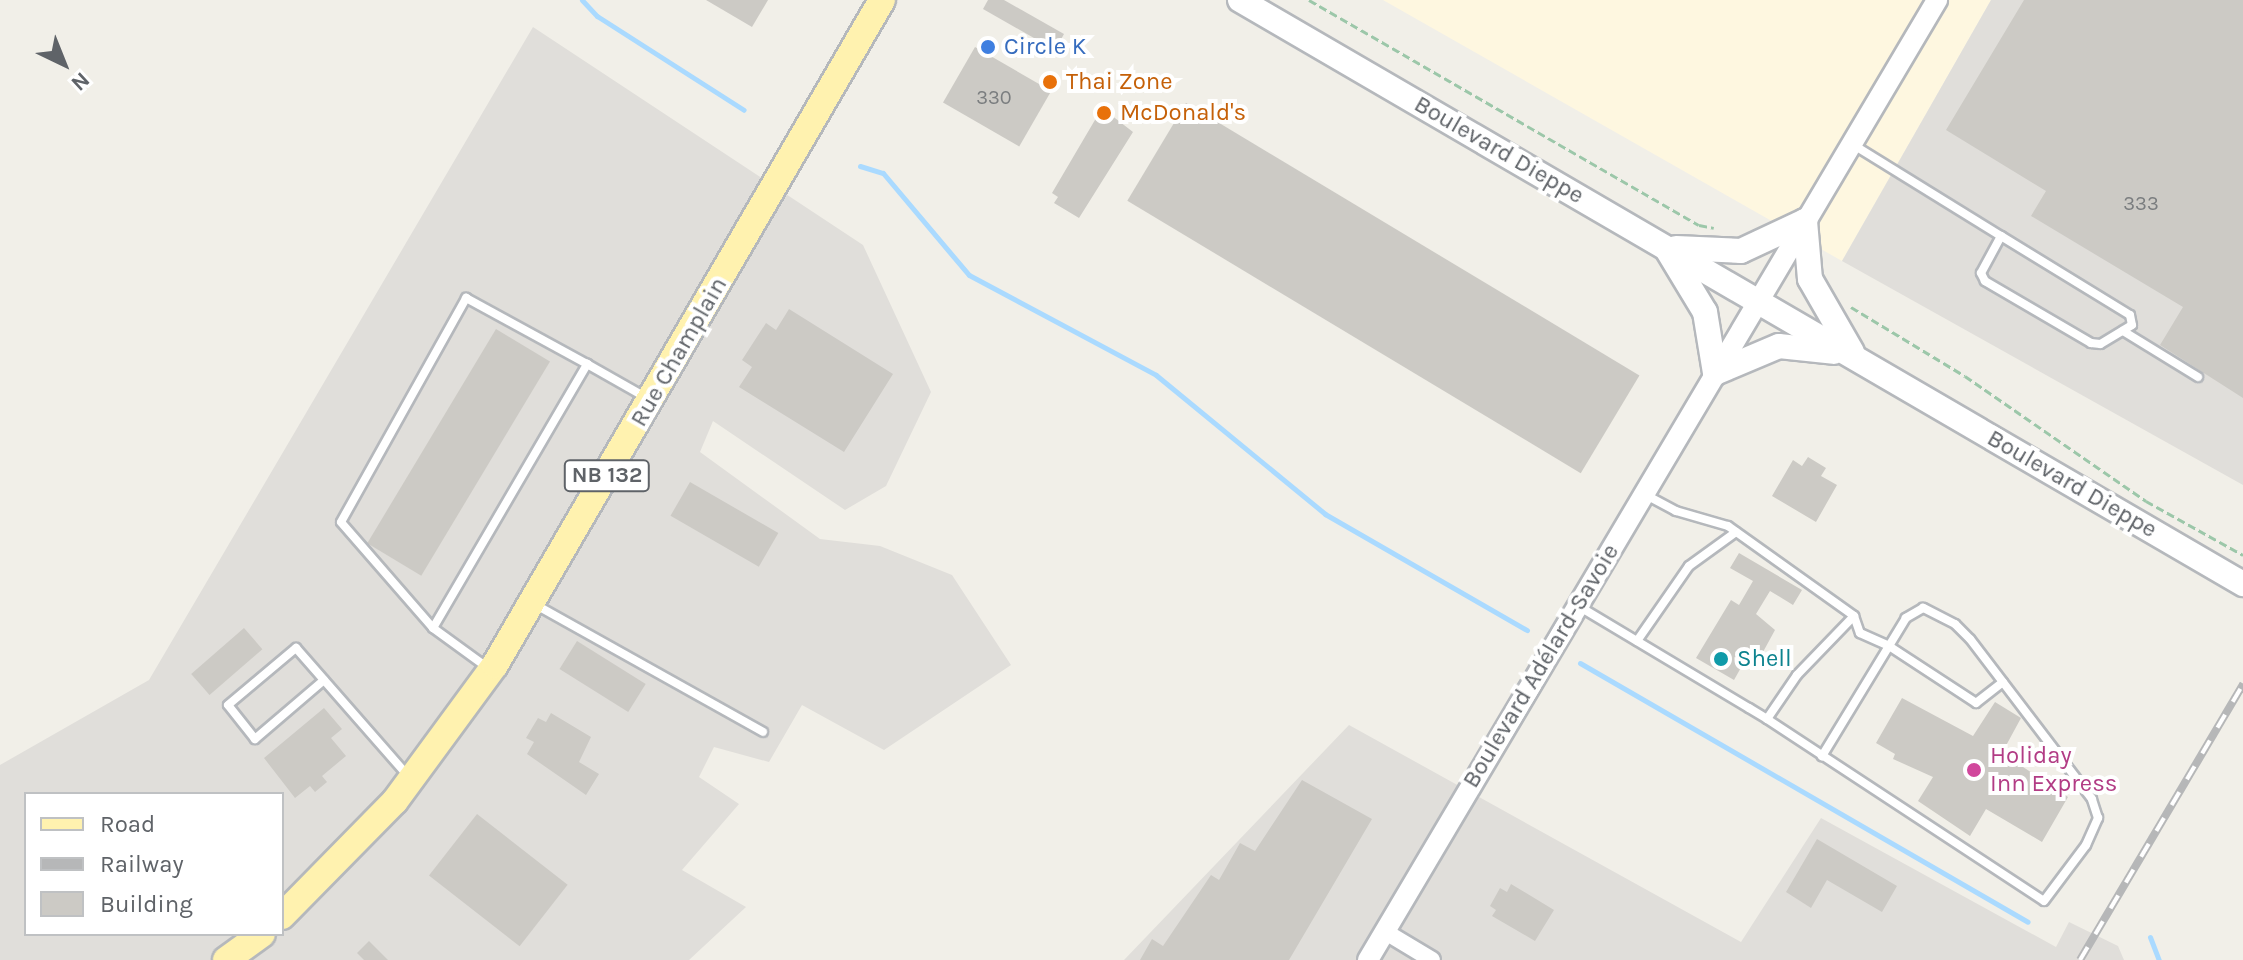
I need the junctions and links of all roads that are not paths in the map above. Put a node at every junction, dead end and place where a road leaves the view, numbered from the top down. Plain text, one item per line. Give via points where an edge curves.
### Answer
1 (882, 0) edge
2 (1240, 0) edge
3 (1937, 0) edge
4 (1851, 143) junction
5 (1805, 221) junction
6 (2001, 236) junction
7 (1665, 246) junction
8 (1768, 305) junction
9 (2123, 331) junction
10 (1856, 357) junction
11 (587, 364) junction
12 (1715, 373) junction
13 (2198, 377) dead end
14 (651, 400) junction
15 (1644, 494) junction
16 (1736, 532) junction
17 (2243, 584) edge
18 (532, 603) junction
19 (1577, 605) junction
20 (1854, 616) junction
21 (433, 628) junction
22 (1637, 641) junction
23 (1889, 646) junction
24 (491, 671) junction
25 (324, 680) junction
26 (2003, 682) junction
27 (1767, 719) junction
28 (763, 732) dead end
29 (1822, 756) junction
30 (412, 780) junction
31 (284, 914) edge
32 (1384, 931) junction
33 (259, 936) edge
34 (226, 960) edge
35 (1368, 960) edge
36 (1432, 960) edge

1 - 14 main road, Rue Champlain / NB 132
2 - 7 main road, Boulevard Dieppe
3 - 4 street
4 - 5 street
4 - 6 lane
5 - 7 main road via 1733,253
5 - 8 street, Boulevard Adélard-Savoie
5 - 10 main road via 1810,279
6 - 9 lane via 2130,315 2132,325
6 - 9 lane via 1981,273 1985,281 2080,340 2100,344
7 - 8 main road, Boulevard Dieppe
7 - 12 main road via 1705,312
8 - 10 main road, Boulevard Dieppe
8 - 12 street, Boulevard Adélard-Savoie
9 - 13 lane
10 - 12 main road via 1779,346
10 - 17 main road, Boulevard Dieppe
11 - 14 lane
11 - 21 lane
11 - 21 lane via 466,298 341,522
12 - 15 street, Boulevard Adélard-Savoie
14 - 18 main road, Rue Champlain / NB 132
15 - 16 lane
15 - 19 street, Boulevard Adélard-Savoie
16 - 20 lane
16 - 22 lane via 1689,566
18 - 24 main road, Rue Champlain / NB 132
18 - 28 lane
19 - 22 lane
19 - 32 street, Boulevard Adélard-Savoie
20 - 23 lane via 1860,633
20 - 27 lane via 1797,675
21 - 24 lane
22 - 27 lane
23 - 26 lane via 1976,703
23 - 26 lane via 1906,618 1923,608 1955,624
23 - 29 lane
24 - 30 main road, Rue Champlain / NB 132
25 - 25 lane via 296,648 228,705 255,739
25 - 30 lane
26 - 29 lane via 2092,799 2098,818 2086,845 2044,901
27 - 29 lane
30 - 31 main road, Rue Champlain / NB 132 via 351,850
32 - 35 street, Boulevard Adélard-Savoie
32 - 36 street
33 - 34 main road

